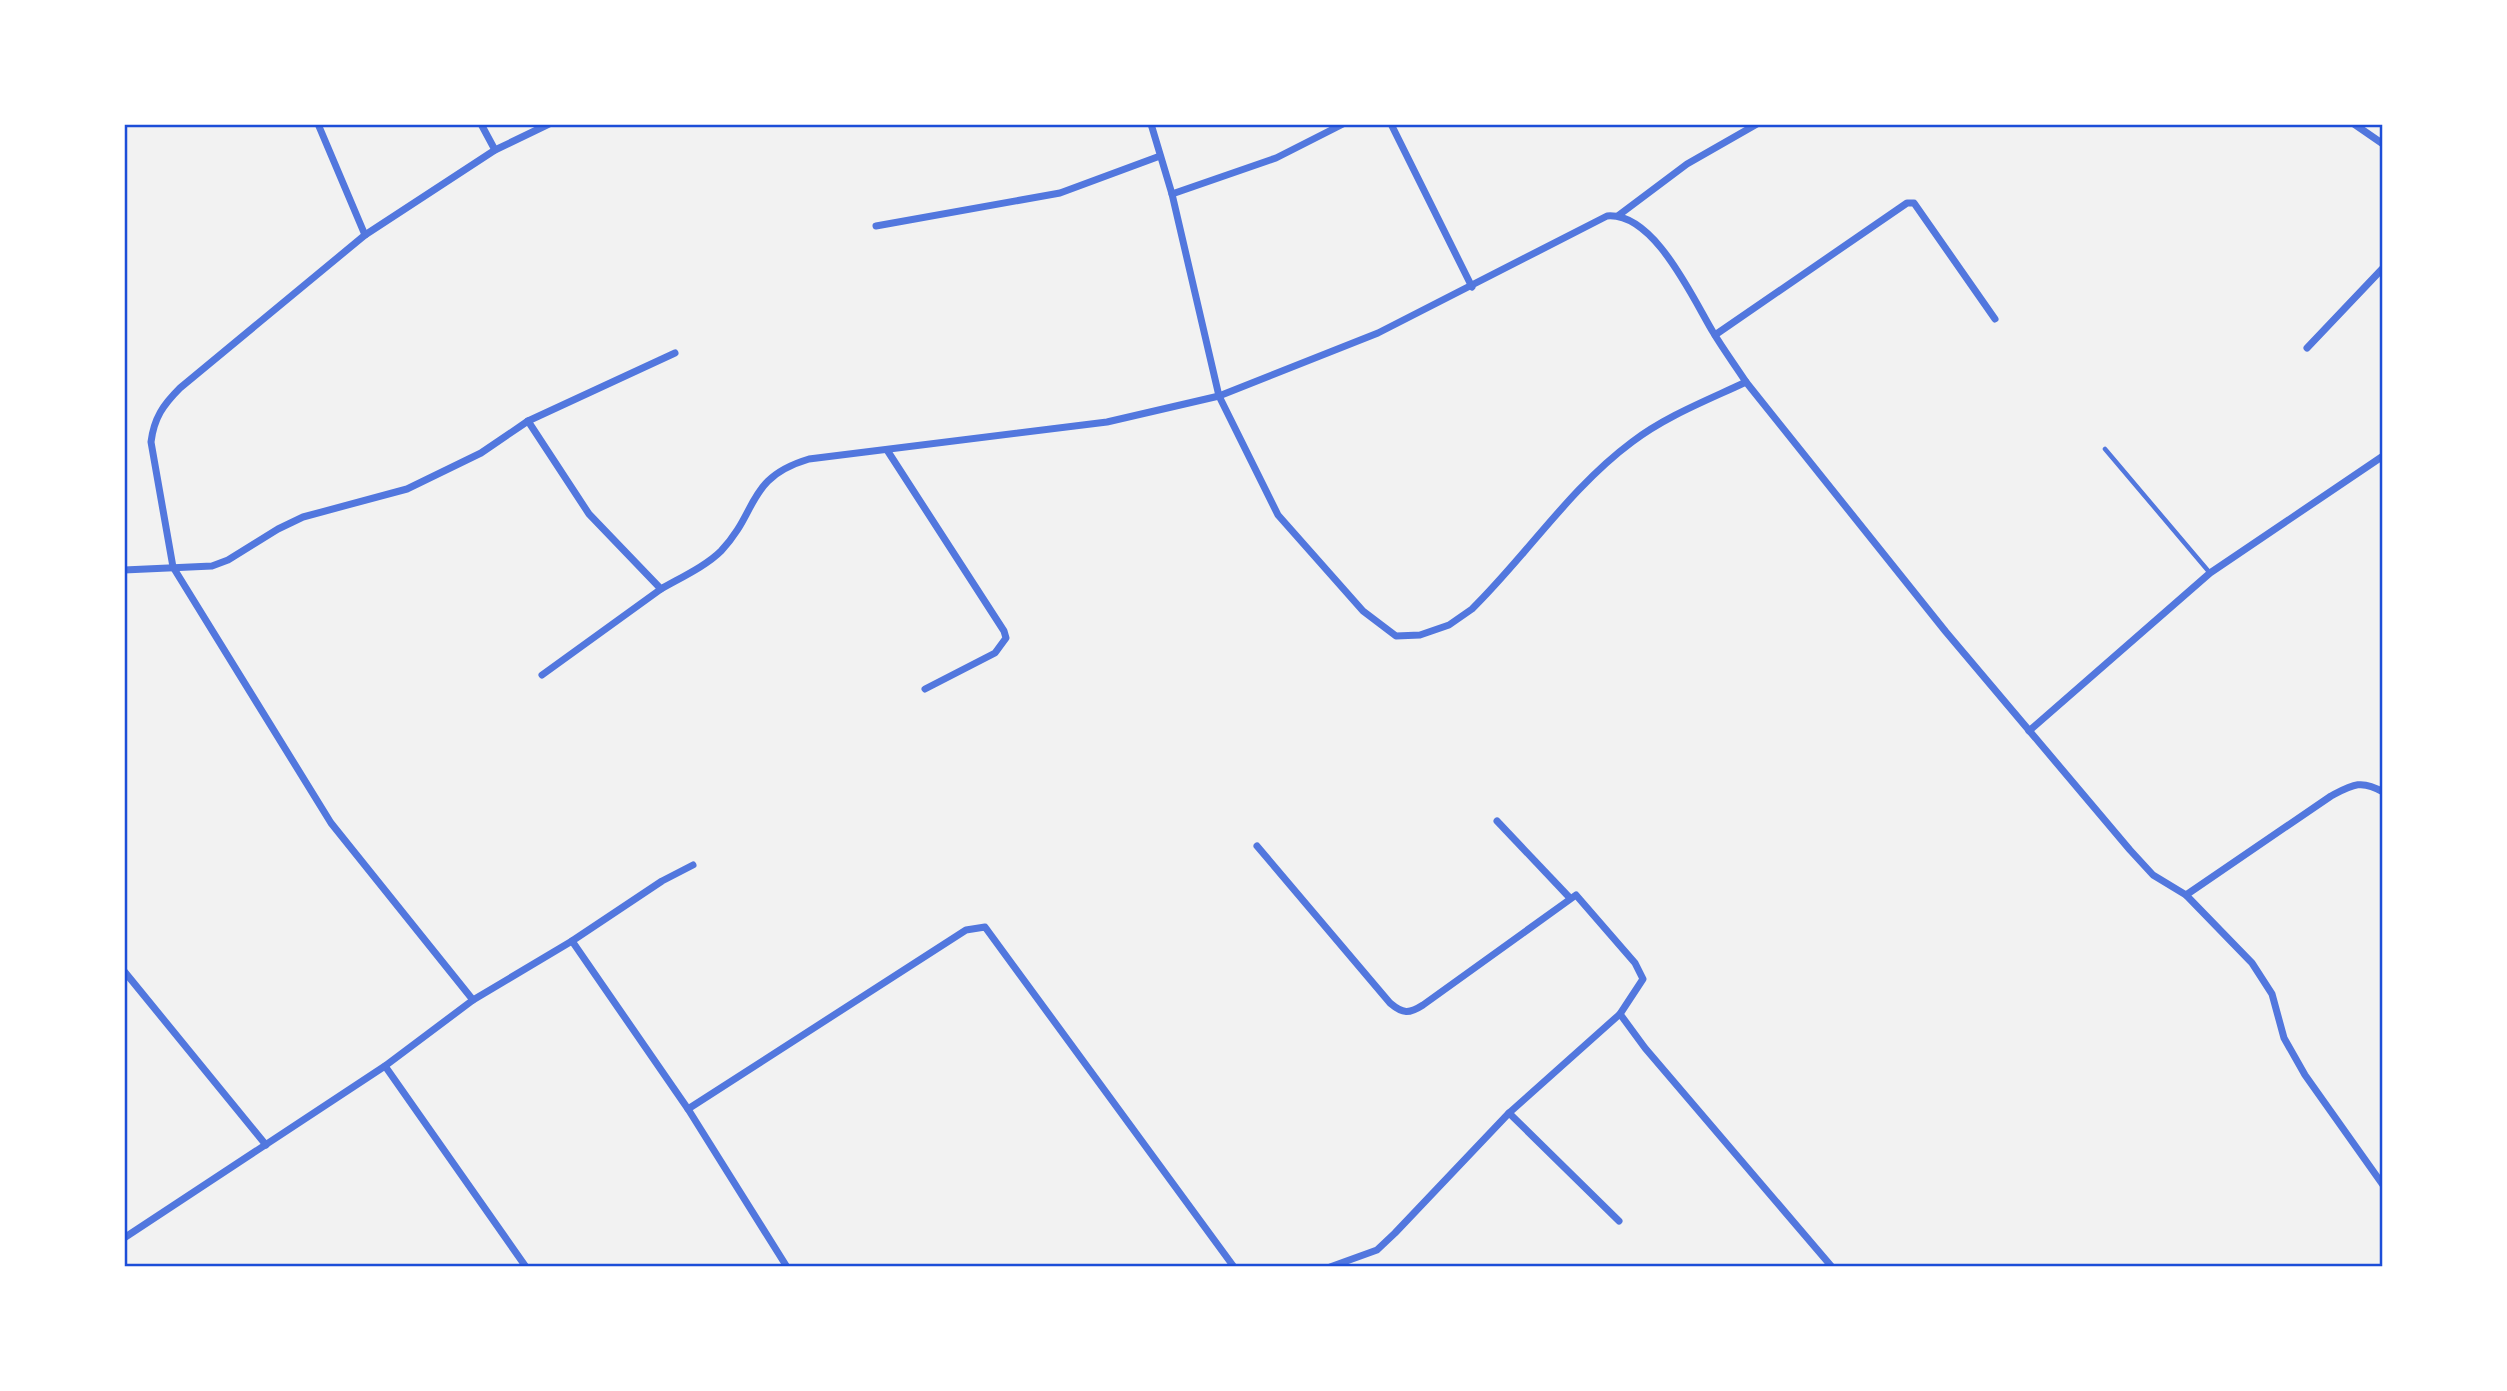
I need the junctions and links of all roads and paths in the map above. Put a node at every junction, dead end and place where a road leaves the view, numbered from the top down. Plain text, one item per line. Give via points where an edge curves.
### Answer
1 (318, 124) edge
2 (481, 124) edge
3 (548, 124) edge
4 (1150, 124) edge
5 (1343, 124) edge
6 (1391, 124) edge
7 (1757, 124) edge
8 (2354, 124) edge
9 (2383, 144) edge
10 (495, 150) junction
11 (1160, 156) junction
12 (1172, 194) junction
13 (1619, 215) junction
14 (876, 226) dead end
15 (365, 235) junction
16 (2383, 268) edge
17 (1472, 287) junction
18 (1995, 319) dead end
19 (1715, 335) junction
20 (2307, 348) dead end
21 (675, 353) dead end
22 (1746, 382) junction
23 (1219, 396) junction
24 (528, 421) junction
25 (2105, 449) dead end
26 (887, 450) junction
27 (2383, 456) edge
28 (173, 566) junction
29 (124, 570) edge
30 (2210, 573) junction
31 (661, 589) junction
32 (542, 675) dead end
33 (925, 689) dead end
34 (2029, 732) junction
35 (2383, 792) edge
36 (1497, 821) dead end
37 (1257, 846) dead end
38 (693, 865) dead end
39 (2186, 895) junction
40 (1569, 897) junction
41 (572, 941) junction
42 (124, 971) edge
43 (472, 1000) junction
44 (1620, 1014) junction
45 (385, 1066) junction
46 (688, 1109) junction
47 (1509, 1113) junction
48 (266, 1145) junction
49 (2383, 1185) edge
50 (1619, 1221) dead end
51 (124, 1238) edge
52 (526, 1267) edge
53 (787, 1267) edge
54 (1234, 1267) edge
55 (1330, 1267) edge
56 (1832, 1267) edge

1 - 15 street
2 - 10 street
3 - 10 street
4 - 11 street
5 - 12 street via 1276,158
6 - 17 street
7 - 13 street via 1687,164
8 - 9 street
10 - 15 street
11 - 12 street
11 - 14 street via 1060,193
12 - 23 street
13 - 17 street via 1607,216
13 - 19 street via 1648,235 1676,268
15 - 28 street via 164,404 153,423 151,442
16 - 20 street
17 - 23 street via 1378,333
18 - 19 street via 1931,223 1914,203 1907,203
19 - 22 street
21 - 24 street
22 - 23 street via 1678,415 1613,457 1472,609 1449,625 1420,635 1396,636 1363,611 1278,515
22 - 34 street
23 - 26 street via 1107,422
24 - 28 street via 481,453 407,489 303,517 212,566
24 - 31 street via 589,514
25 - 30 lane
26 - 31 street via 785,466 769,478 721,551
26 - 33 street via 1006,638 996,653
27 - 30 street
28 - 29 street
28 - 43 street via 331,823
30 - 34 street
31 - 32 street
34 - 39 street via 2153,875
35 - 39 street via 2356,782
36 - 40 street
37 - 40 street via 1401,1012 1411,1013 1423,1005
38 - 41 street
39 - 49 street via 2252,963 2272,994 2284,1038 2305,1075
40 - 44 street via 1583,898 1641,972 1638,990
41 - 43 street
41 - 46 street
42 - 48 street
43 - 45 street
44 - 47 street
44 - 56 street
45 - 48 street
45 - 52 street
46 - 53 street
46 - 54 street via 966,930 985,927
47 - 50 street
47 - 55 street via 1377,1250
48 - 51 street

